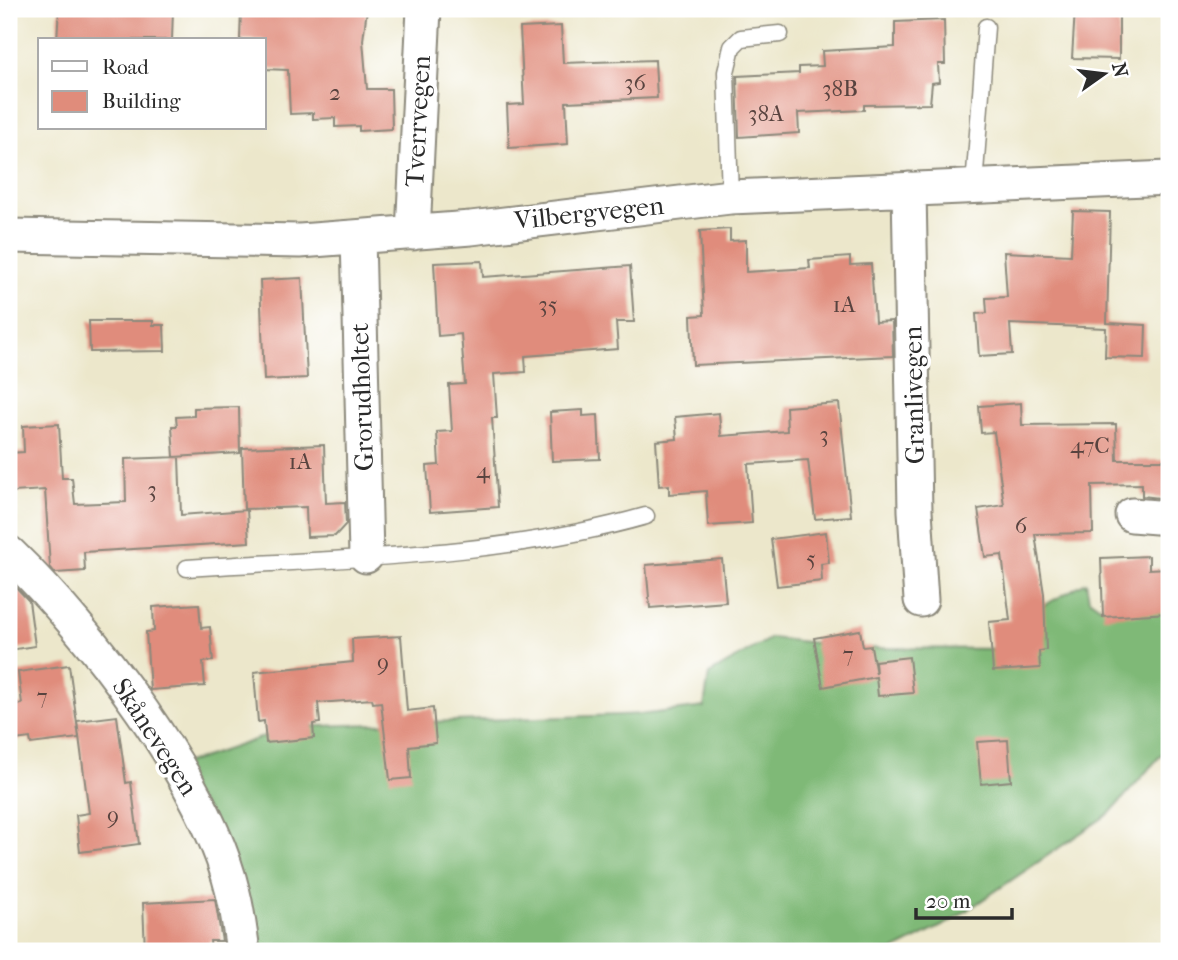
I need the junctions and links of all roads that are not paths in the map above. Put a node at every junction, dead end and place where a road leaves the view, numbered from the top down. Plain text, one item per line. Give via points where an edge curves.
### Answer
1 (424, 9) edge
2 (986, 27) dead end
3 (780, 34) dead end
4 (1169, 178) edge
5 (974, 186) junction
6 (909, 189) junction
7 (730, 197) junction
8 (413, 233) junction
9 (9, 236) edge
10 (358, 237) junction
11 (1132, 515) dead end
12 (646, 516) dead end
13 (1169, 518) edge
14 (9, 553) edge
15 (366, 556) junction
16 (187, 568) dead end
17 (921, 600) dead end
18 (243, 951) edge

1 - 8 street, Tverrvegen
2 - 5 lane
3 - 7 lane via 741,38 728,56
4 - 5 street, Vilbergvegen
5 - 6 street, Vilbergvegen
6 - 7 street, Vilbergvegen
6 - 17 street, Granlivegen
7 - 8 street, Vilbergvegen
8 - 10 street, Vilbergvegen
9 - 10 street, Vilbergvegen via 244,242
10 - 15 street, Grorudholtet
11 - 13 street
12 - 15 lane via 582,534
14 - 18 street, Skånevegen via 72,618 106,662 198,804 233,892
15 - 16 lane

